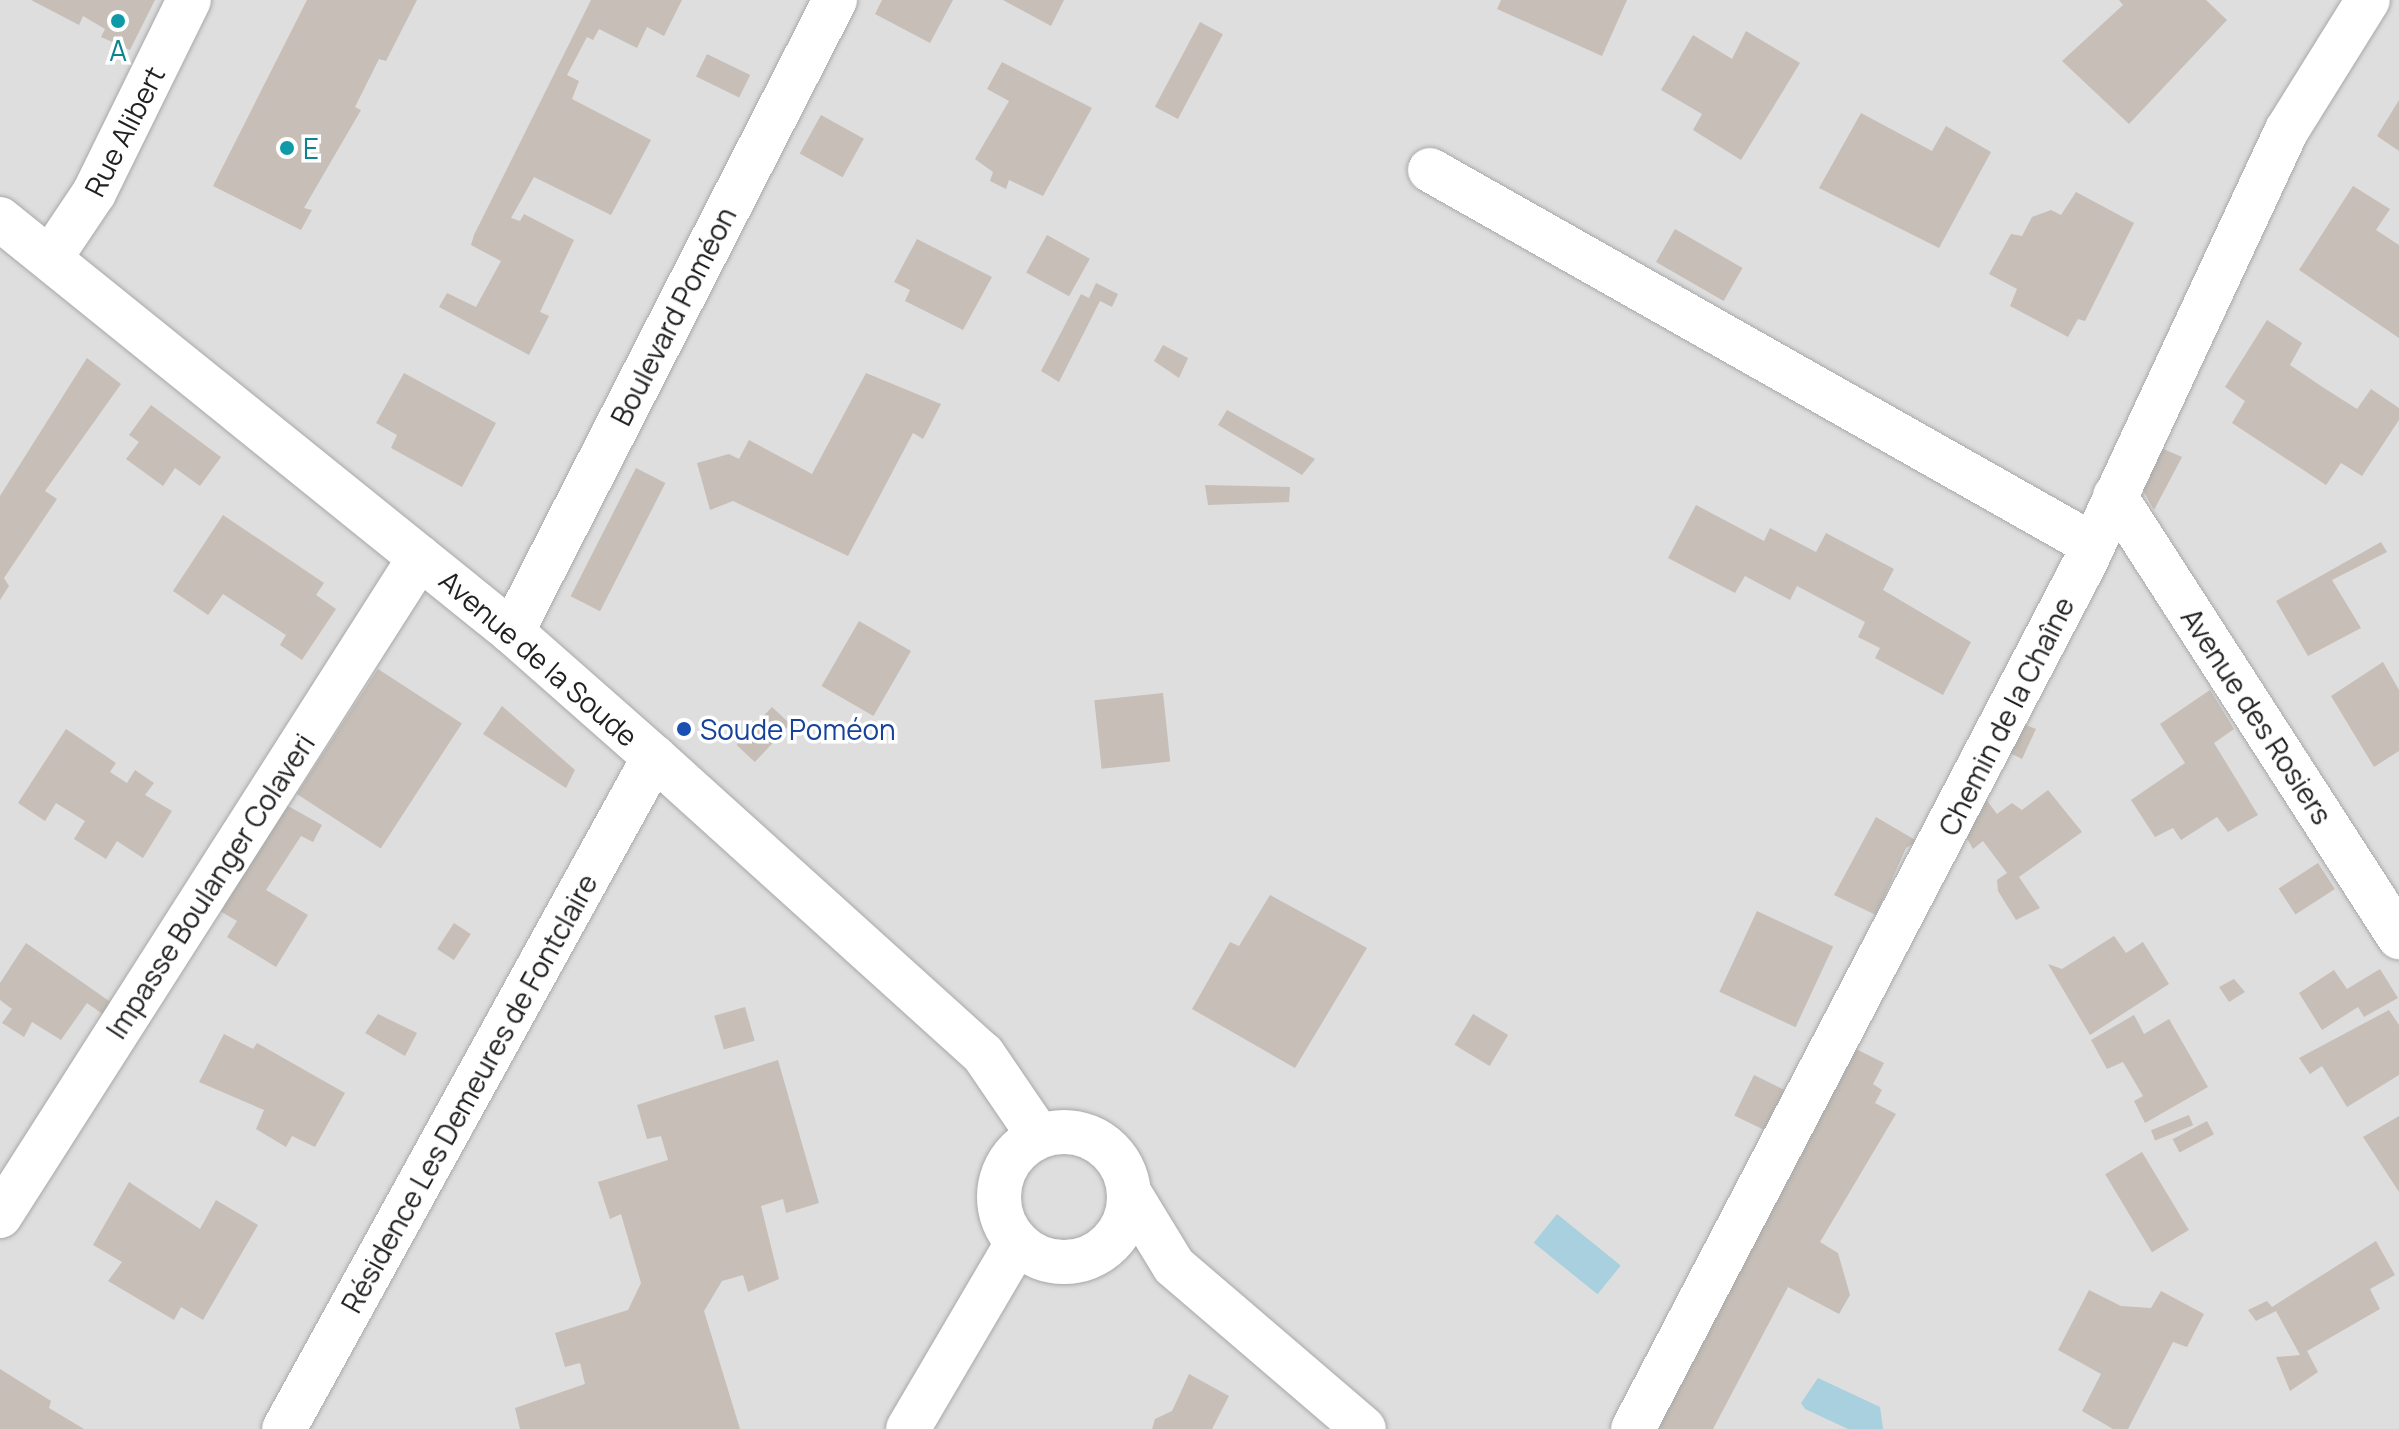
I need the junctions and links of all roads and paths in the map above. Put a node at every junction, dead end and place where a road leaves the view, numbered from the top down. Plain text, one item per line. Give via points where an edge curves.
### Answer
1 (189, 0) edge
2 (835, 0) edge
3 (2368, 0) edge
4 (1430, 170) dead end
5 (0, 219) edge
6 (51, 257) junction
7 (2115, 496) junction
8 (2093, 545) junction
9 (420, 557) junction
10 (512, 632) junction
11 (654, 757) junction
12 (2399, 937) edge
13 (1039, 1136) junction
14 (1130, 1194) junction
15 (0, 1216) edge
16 (1017, 1243) junction
17 (1100, 1252) junction
18 (1174, 1266) junction
19 (284, 1429) edge
20 (908, 1429) edge
21 (1364, 1429) edge
22 (1633, 1429) edge

1 - 6 street, Rue Alibert via 94,193
2 - 10 street, Boulevard Poméon
3 - 7 street, Chemin de la Chaîne via 2287,130
4 - 8 street
5 - 6 street, Avenue de la Soude
6 - 9 street, Avenue de la Soude
7 - 8 street, Chemin de la Chaîne
7 - 12 street, Avenue des Rosiers
8 - 22 street, Chemin de la Chaîne
9 - 10 street, Avenue de la Soude
9 - 15 street, Impasse Boulanger Colaveri
10 - 11 street, Avenue de la Soude
11 - 13 street, Avenue de la Soude via 983,1054
11 - 19 street, Résidence Les Demeures de Fontclaire
13 - 14 street via 1083,1134 1103,1144 1127,1175
13 - 16 street via 1014,1155 1000,1183 1001,1216
14 - 17 street via 1123,1227
14 - 18 street
16 - 17 street via 1042,1258 1072,1263
16 - 20 street
17 - 18 street
18 - 21 street

